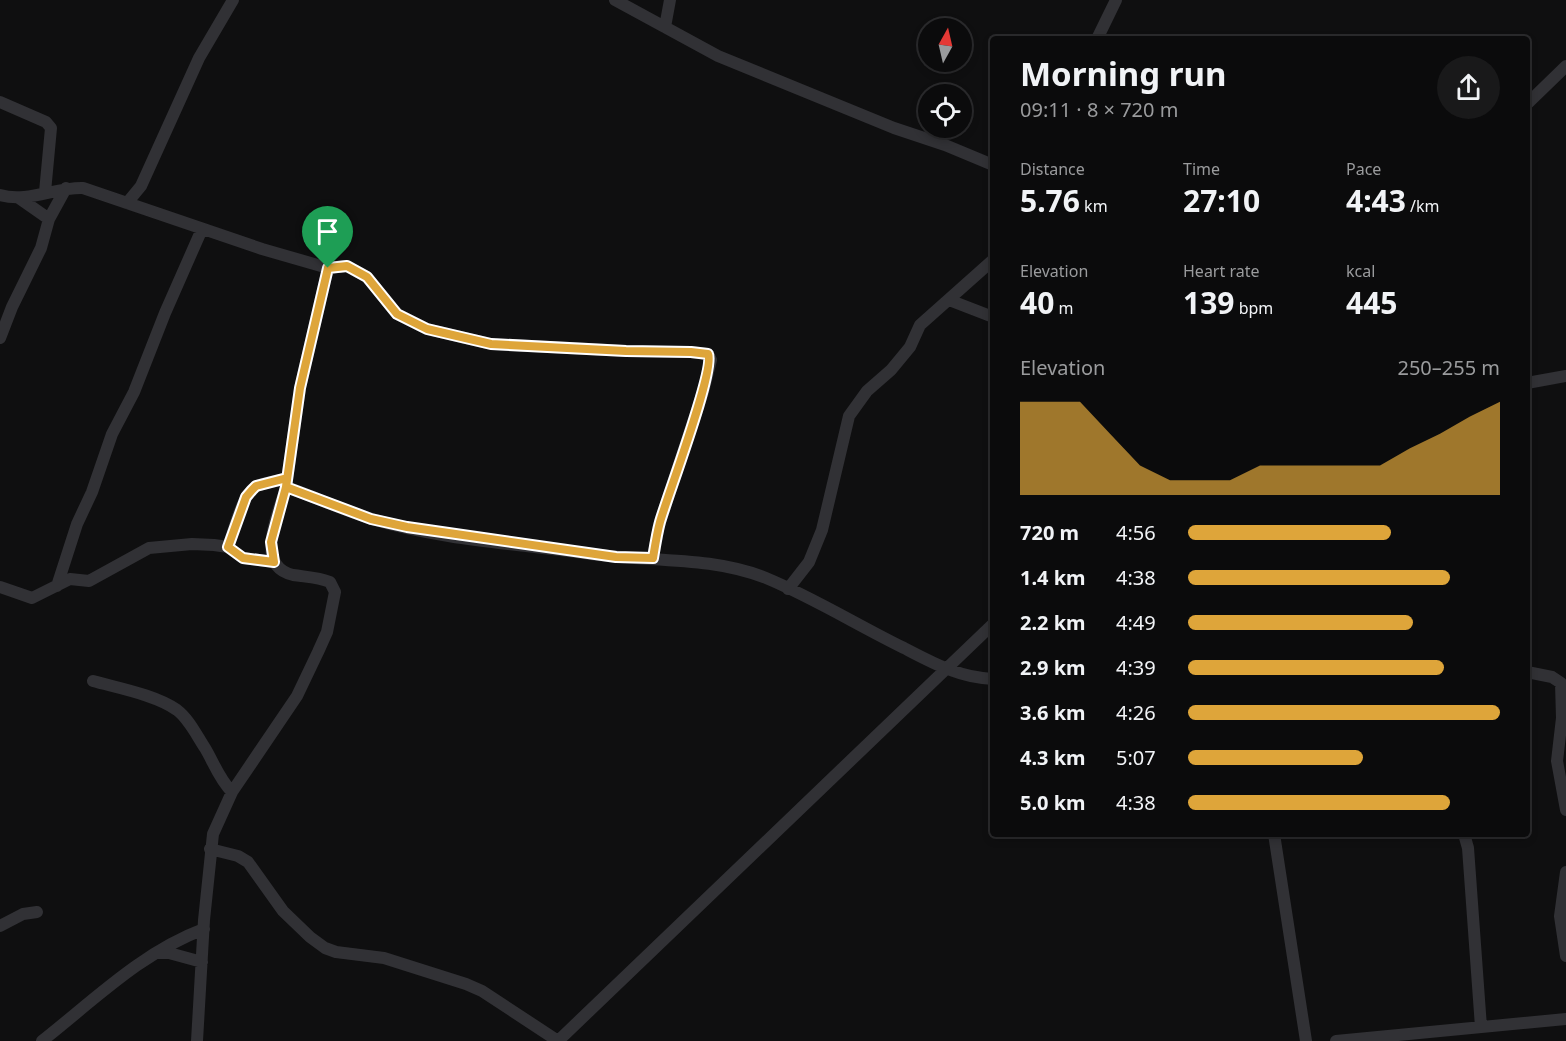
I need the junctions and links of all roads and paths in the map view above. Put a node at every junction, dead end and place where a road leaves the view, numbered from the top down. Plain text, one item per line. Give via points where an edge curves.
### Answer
1 (233, 0) edge
2 (615, 0) edge
3 (670, 0) edge
4 (1116, 0) edge
5 (664, 27) junction
6 (1098, 36) edge
7 (1566, 66) edge
8 (1530, 101) edge
9 (0, 102) edge
10 (990, 164) edge
11 (141, 186) junction
12 (66, 188) junction
13 (45, 192) junction
14 (0, 195) edge
15 (19, 198) junction
16 (127, 203) junction
17 (147, 210) junction
18 (49, 219) junction
19 (202, 229) junction
20 (990, 263) edge
21 (328, 268) junction
22 (949, 300) junction
23 (990, 316) edge
24 (0, 336) edge
25 (1566, 376) edge
26 (1530, 382) edge
27 (287, 483) junction
28 (228, 547) junction
29 (272, 556) junction
30 (653, 558) junction
31 (57, 586) junction
32 (0, 587) edge
33 (788, 589) junction
34 (990, 627) edge
35 (946, 669) junction
36 (1530, 673) edge
37 (990, 679) edge
38 (93, 681) dead end
39 (232, 792) junction
40 (1566, 810) edge
41 (1274, 837) edge
42 (1465, 837) edge
43 (210, 849) junction
44 (1566, 872) edge
45 (37, 912) dead end
46 (0, 926) edge
47 (204, 928) junction
48 (154, 953) junction
49 (1566, 956) edge
50 (202, 962) junction
51 (1566, 1019) edge
52 (1481, 1028) junction
53 (42, 1041) edge
54 (197, 1041) edge
55 (558, 1041) edge
56 (1306, 1041) edge
57 (1336, 1041) edge

1 - 11 street via 199,58
2 - 5 street
3 - 5 street
4 - 6 street
5 - 10 street via 718,56
7 - 8 street
9 - 13 street via 46,122 51,128
11 - 16 street
11 - 17 street
12 - 13 street
12 - 16 street via 83,188
12 - 18 street
13 - 15 street
14 - 15 street
15 - 18 street
16 - 17 street
17 - 19 street
18 - 24 street via 41,248
19 - 21 street
19 - 31 street via 134,392 112,434
20 - 22 street
21 - 27 street via 300,388
21 - 30 street via 347,266 367,277 397,314 427,329 491,344 708,354 711,360 703,392 663,513
22 - 23 street
22 - 33 street via 920,325 910,347 867,391 849,416 822,530 809,562
25 - 26 street
27 - 28 street via 256,486 252,490
27 - 29 street
27 - 30 street via 371,519 407,527 616,557
28 - 29 street via 240,556 254,559
28 - 31 street via 192,543 149,548 89,581 70,579
29 - 39 street via 283,571 330,582 335,592 327,632 297,696
30 - 33 street via 745,571
31 - 32 street via 32,598
33 - 35 street
34 - 35 street
35 - 37 street via 974,679
35 - 55 street
36 - 40 street via 1561,683 1557,761
38 - 39 street via 178,711
39 - 43 street
41 - 56 street
42 - 52 street
43 - 47 street
43 - 55 street via 248,862 284,911 325,948 384,958 465,984
44 - 49 street via 1560,916
45 - 46 street via 23,914
47 - 48 street
47 - 50 street
48 - 50 street
48 - 53 street
50 - 54 street
51 - 52 street
52 - 57 street

